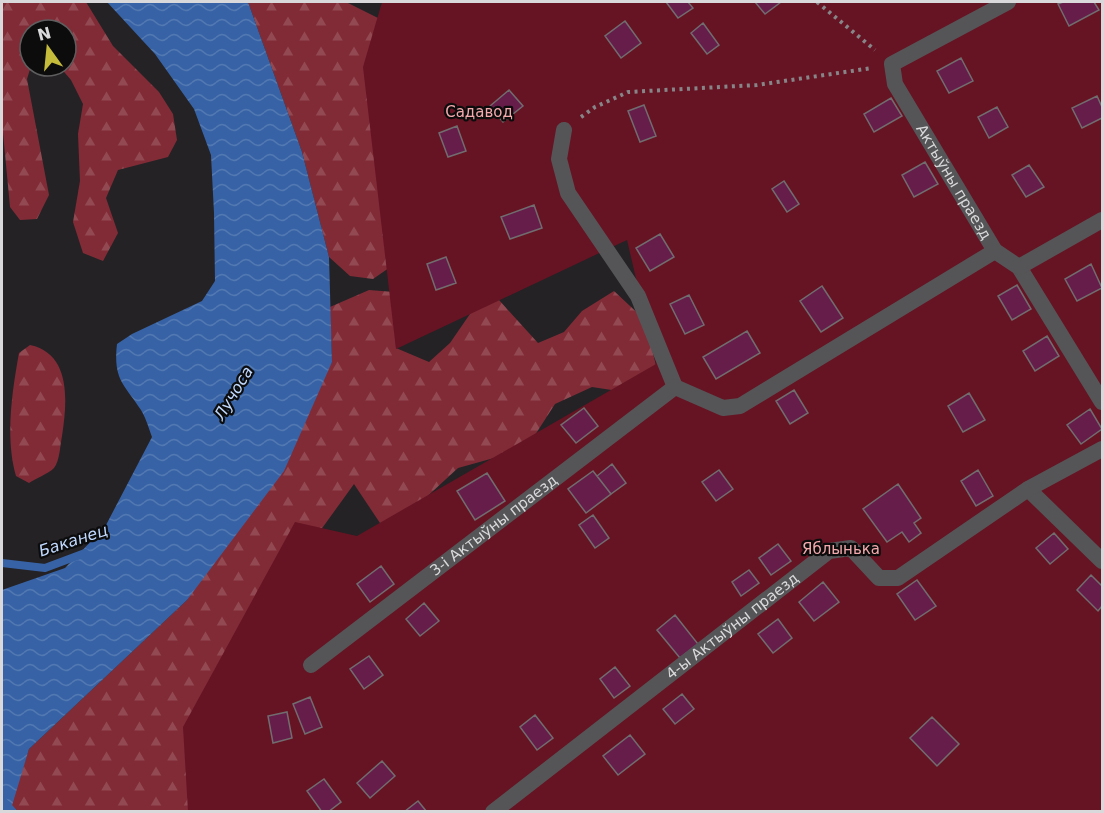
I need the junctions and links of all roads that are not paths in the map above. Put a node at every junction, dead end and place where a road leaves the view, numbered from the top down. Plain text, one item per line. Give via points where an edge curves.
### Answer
1 (1008, 2) edge
2 (564, 130) road end
3 (1102, 220) edge
4 (994, 251) junction
5 (1019, 267) junction
6 (675, 387) junction
7 (1102, 402) edge
8 (1102, 449) edge
9 (1028, 489) junction
10 (1102, 561) edge
11 (311, 665) dead end
12 (493, 812) edge

1 - 4 lane, Актыўны праезд via 892,64 895,84
2 - 6 lane via 559,159 568,193 638,296
3 - 5 lane
4 - 5 lane, Актыўны праезд
4 - 6 lane via 740,406 723,408
5 - 7 lane, Актыўны праезд
6 - 11 lane, 3-і Актыўны праезд
8 - 9 lane, 4-ы Актыўны праезд
9 - 10 lane
9 - 12 lane, 4-ы Актыўны праезд via 898,578 879,578 851,548 829,551

